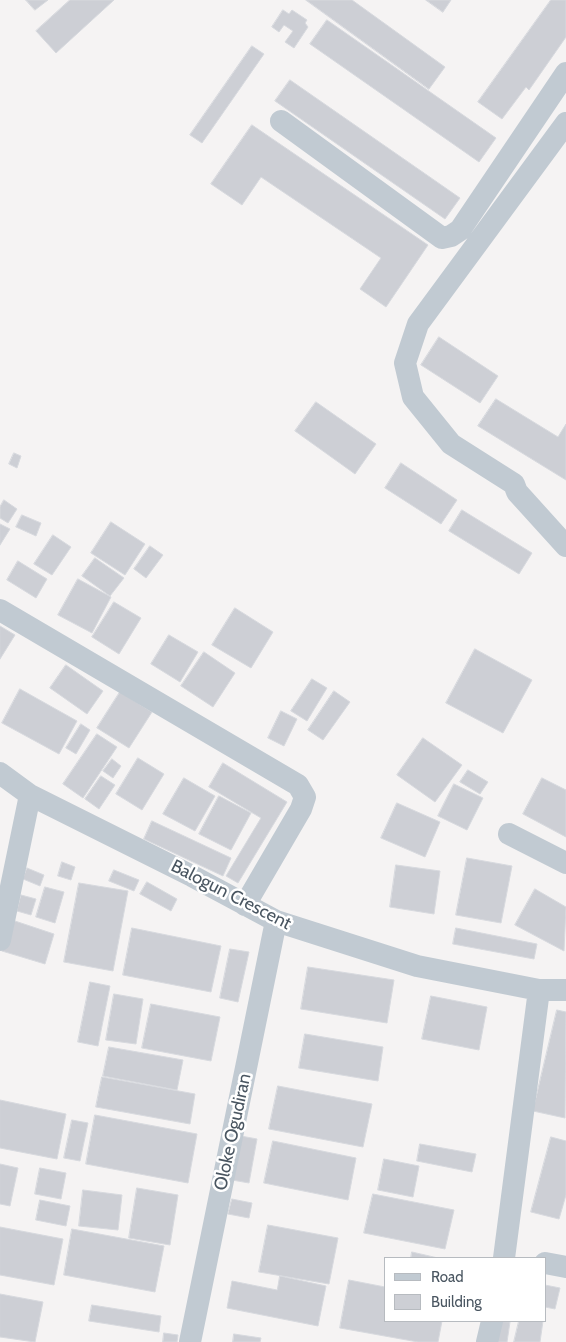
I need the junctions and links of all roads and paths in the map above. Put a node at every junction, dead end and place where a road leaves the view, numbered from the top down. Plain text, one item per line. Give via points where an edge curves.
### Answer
1 (566, 73) edge
2 (281, 121) dead end
3 (566, 123) edge
4 (566, 546) edge
5 (0, 610) edge
6 (0, 773) edge
7 (30, 795) junction
8 (509, 834) dead end
9 (566, 863) edge
10 (245, 905) junction
11 (276, 921) junction
12 (0, 940) edge
13 (539, 990) junction
14 (566, 990) edge
15 (509, 1257) edge
16 (546, 1263) edge
17 (566, 1267) edge
18 (492, 1322) edge
19 (190, 1342) edge
20 (487, 1342) edge

1 - 2 street via 460,230 442,238
3 - 4 street via 418,324 405,363 413,397 451,444 514,484 517,492
5 - 10 street via 298,785 305,797
6 - 7 street, Balogun Crescent
7 - 10 street, Balogun Crescent
7 - 12 street
8 - 9 street
10 - 11 street, Balogun Crescent
11 - 13 street, Balogun Crescent via 417,966
11 - 19 street, Oloke Ogudiran
13 - 14 street, Balogun Crescent
13 - 15 street
16 - 17 street
18 - 20 street

